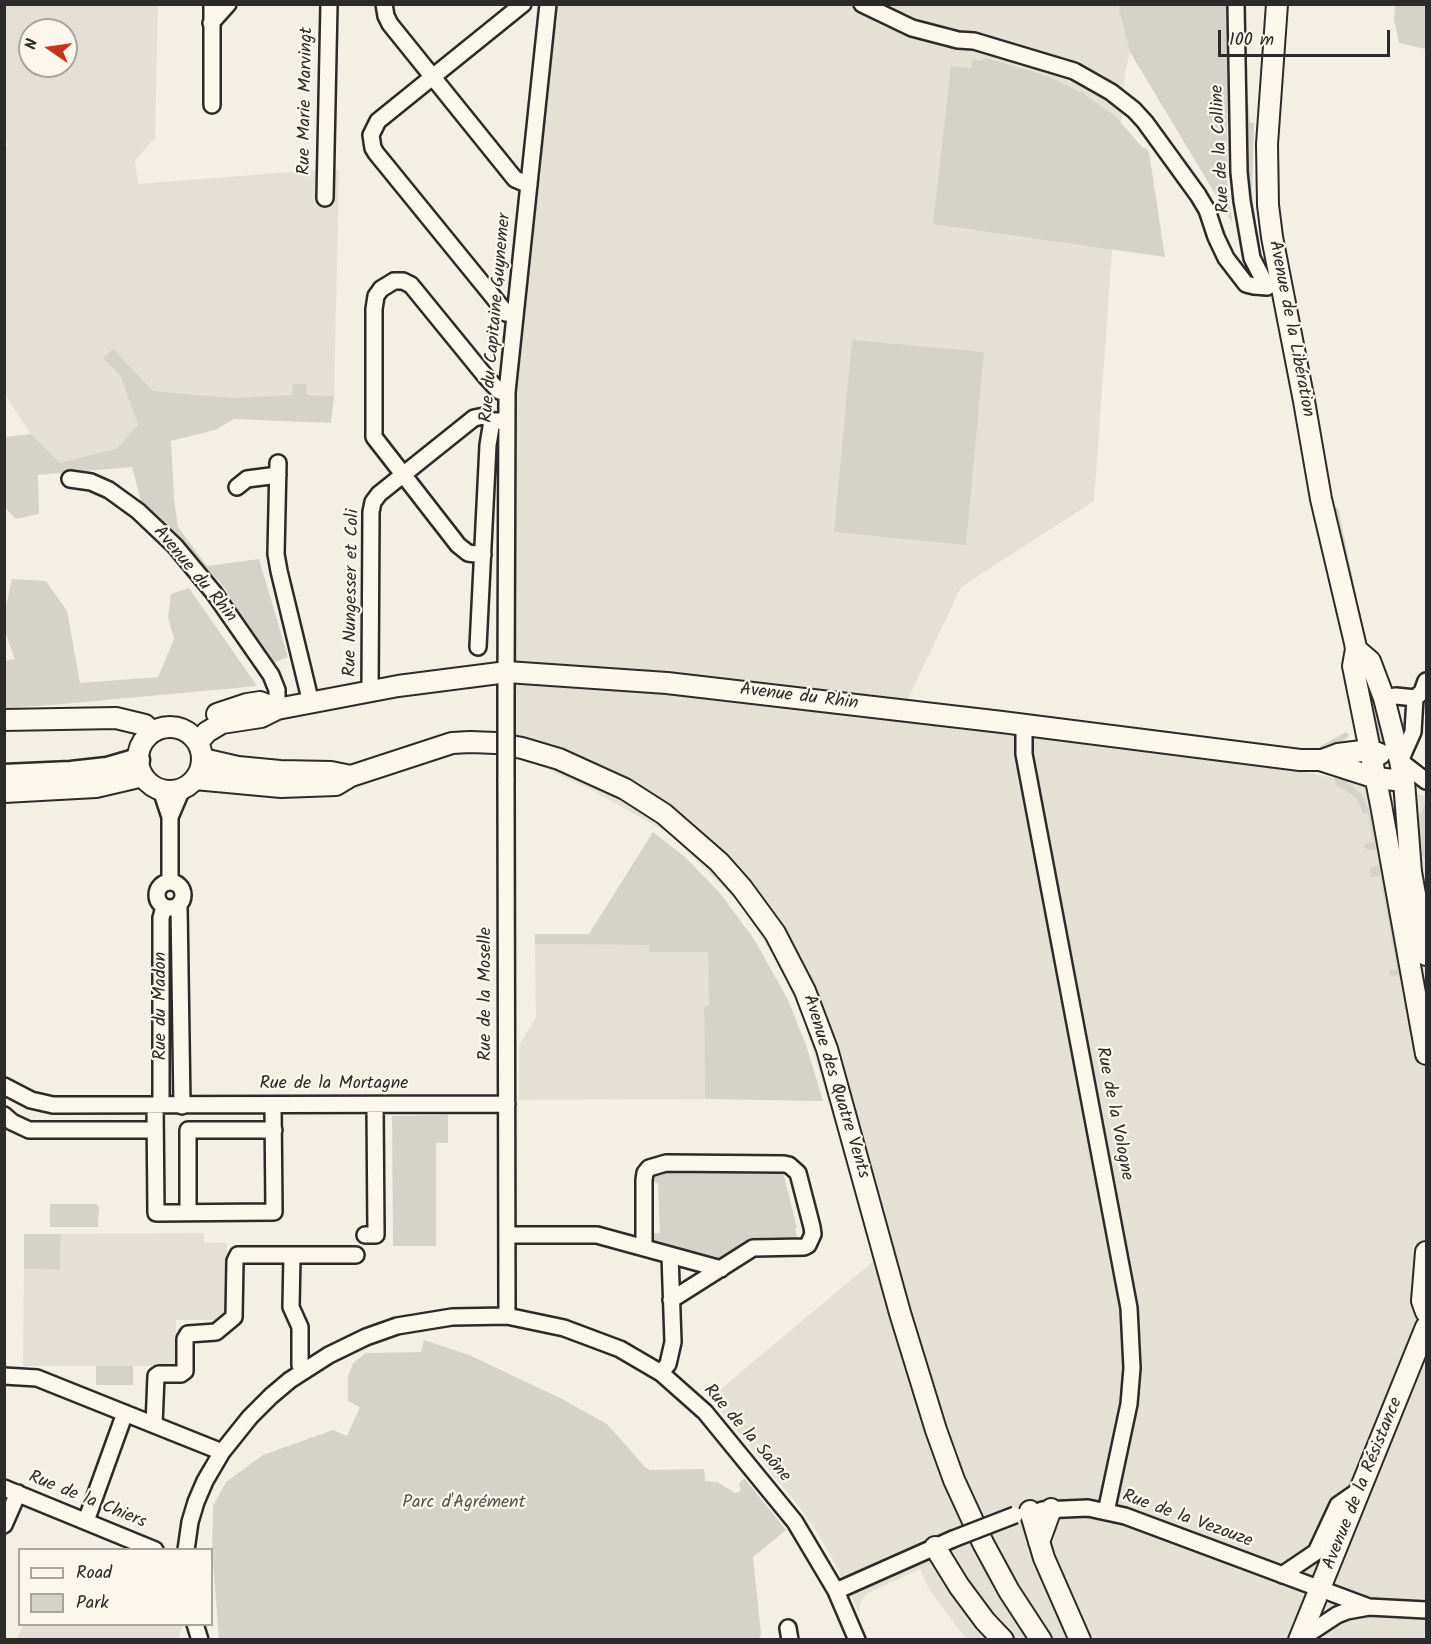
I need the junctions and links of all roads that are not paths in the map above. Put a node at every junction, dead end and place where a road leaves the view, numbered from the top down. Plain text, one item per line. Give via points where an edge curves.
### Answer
1 (212, 4) edge
2 (228, 4) edge
3 (329, 4) edge
4 (384, 4) edge
5 (523, 4) edge
6 (548, 4) edge
7 (862, 4) edge
8 (1236, 4) edge
9 (1277, 4) edge
10 (210, 23) junction
11 (432, 77) junction
12 (212, 105) dead end
13 (529, 185) junction
14 (325, 198) dead end
15 (1235, 269) junction
16 (1257, 272) junction
17 (1273, 282) junction
18 (515, 314) junction
19 (507, 392) junction
20 (500, 421) junction
21 (402, 475) junction
22 (70, 479) dead end
23 (237, 487) dead end
24 (483, 555) junction
25 (478, 647) dead end
26 (1356, 650) junction
27 (1426, 681) edge
28 (506, 682) junction
29 (370, 692) junction
30 (1384, 698) junction
31 (1415, 698) junction
32 (311, 703) junction
33 (277, 709) junction
34 (4, 720) edge
35 (1364, 721) junction
36 (1024, 725) junction
37 (195, 744) junction
38 (1370, 750) junction
39 (144, 753) junction
40 (1329, 757) junction
41 (1400, 761) junction
42 (351, 776) junction
43 (4, 777) edge
44 (1376, 778) junction
45 (1404, 781) junction
46 (1426, 783) edge
47 (189, 784) junction
48 (161, 790) junction
49 (4, 792) edge
50 (170, 817) junction
51 (170, 882) junction
52 (172, 906) junction
53 (1426, 955) edge
54 (1426, 1054) edge
55 (4, 1086) edge
56 (507, 1104) junction
57 (273, 1105) junction
58 (375, 1105) junction
59 (158, 1106) junction
60 (182, 1106) junction
61 (4, 1115) edge
62 (155, 1130) junction
63 (274, 1130) junction
64 (188, 1212) junction
65 (365, 1235) dead end
66 (507, 1235) junction
67 (644, 1248) junction
68 (1426, 1252) edge
69 (292, 1255) junction
70 (356, 1255) dead end
71 (670, 1255) junction
72 (722, 1269) junction
73 (671, 1300) junction
74 (1426, 1312) edge
75 (507, 1316) junction
76 (1426, 1327) edge
77 (304, 1371) junction
78 (661, 1373) junction
79 (4, 1376) edge
80 (125, 1413) junction
81 (154, 1425) junction
82 (222, 1452) junction
83 (1361, 1490) junction
84 (11, 1491) edge
85 (1051, 1509) junction
86 (1106, 1512) junction
87 (1023, 1513) junction
88 (86, 1521) junction
89 (4, 1525) edge
90 (1039, 1542) junction
91 (935, 1547) junction
92 (150, 1548) edge
93 (186, 1548) edge
94 (1282, 1575) junction
95 (1320, 1589) junction
96 (836, 1591) junction
97 (1369, 1607) junction
98 (1426, 1610) edge
99 (857, 1640) edge
100 (1003, 1640) edge
101 (1041, 1640) edge
102 (1080, 1640) edge
103 (1299, 1640) edge

1 - 10 street
2 - 10 street
3 - 14 street, Rue Marie Marvingt
4 - 11 street via 390,24
5 - 11 street
6 - 13 street, Rue du Capitaine Guynemer
7 - 15 street via 912,28 974,41 1074,71 1111,92 1145,122 1198,195 1223,252
8 - 16 street, Rue de la Colline via 1239,172 1246,228
9 - 17 main road, Avenue de la Libération via 1267,144
10 - 12 street
11 - 13 street via 515,179
11 - 18 street via 378,121 371,135 373,148 506,313
13 - 18 street, Rue du Capitaine Guynemer
15 - 16 street
15 - 17 street via 1246,284
16 - 17 street
17 - 26 main road, Avenue de la Libération
18 - 19 street, Rue du Capitaine Guynemer
19 - 20 street, Rue du Capitaine Guynemer
19 - 21 street via 499,391 486,377 411,285 394,281 381,289 374,309 373,431 376,442
20 - 21 street, Rue Nungesser et Coli via 484,416 474,418
20 - 24 street via 488,445
20 - 28 street, Rue du Capitaine Guynemer
21 - 24 street via 458,545 468,553
21 - 29 street, Rue Nungesser et Coli via 379,494 371,512
22 - 33 street, Avenue du Rhin via 109,490 175,546 214,592 271,675 277,690
23 - 32 street via 247,479 278,469 276,554
24 - 25 street
26 - 30 main road, Avenue de la Libération via 1370,660
26 - 35 main road, Avenue de la Libération via 1353,666
27 - 31 street
28 - 29 main road, Avenue du Rhin via 469,676
28 - 36 main road, Avenue du Rhin via 657,682
28 - 56 street, Rue de la Moselle, bridge
29 - 32 main road, Avenue du Rhin
30 - 31 street
30 - 35 main road via 1371,708
30 - 41 main road, Avenue de la Libération
31 - 41 street via 1413,732
32 - 33 main road, Avenue du Rhin
33 - 37 main road, Avenue du Rhin via 261,717 222,723
34 - 39 main road via 122,719 145,725
35 - 38 main road, Avenue de la Libération
35 - 40 main road via 1359,733
36 - 40 main road, Avenue du Rhin via 1300,760
36 - 86 street, Rue de la Vologne via 1024,754 1130,1308 1129,1404
37 - 39 main road via 169,727
37 - 42 main road, Avenue des Quatre Vents via 238,767
37 - 47 main road via 199,773
38 - 40 main road, Avenue du Rhin
38 - 41 main road
38 - 44 main road, Avenue de la Libération
39 - 43 highway via 107,769
39 - 48 main road via 148,782
39 - 49 main road via 96,787
40 - 44 main road, Avenue du Rhin
41 - 45 main road, Avenue de la Libération
41 - 46 street
42 - 47 main road, Avenue des Quatre Vents via 336,785 299,787
42 - 101 main road, Avenue des Quatre Vents via 452,744 484,741 537,752 608,780 647,803 702,845 742,888 788,955 821,1032 923,1392 954,1480 997,1569
44 - 45 main road
44 - 54 main road
45 - 46 street
45 - 53 main road via 1411,872
47 - 48 main road via 175,791
47 - 50 street
48 - 50 street
50 - 51 street
51 - 52 street via 183,891 183,898
51 - 52 street via 157,892 158,901
52 - 59 street, Rue du Madon via 161,918
52 - 60 street, Rue du Madon
55 - 59 street, Rue de la Mortagne via 45,1104
56 - 58 street, Rue de la Mortagne
56 - 66 street, Rue de la Moselle
57 - 58 street, Rue de la Mortagne
57 - 60 street, Rue de la Mortagne
57 - 63 street
58 - 65 street via 376,1235
59 - 60 street, Rue de la Mortagne
59 - 62 street, Rue du Madon
61 - 62 street via 29,1130
62 - 64 street, Rue du Madon via 156,1213
63 - 64 street via 274,1212
63 - 64 street via 188,1130
66 - 67 street via 597,1235
66 - 75 street, Rue de la Moselle
67 - 71 street
67 - 72 street via 644,1180 647,1171 656,1165 789,1165 798,1173 813,1227 812,1239 804,1246 753,1248
68 - 74 main road via 1422,1301
69 - 70 street
69 - 77 street via 291,1307 300,1327 300,1365
69 - 81 street via 236,1258 234,1317 216,1332 188,1334 185,1371 156,1376
71 - 72 street
71 - 73 street
72 - 73 street
73 - 78 street via 673,1342 668,1364
75 - 77 street, Rue de la Saône via 452,1317 397,1326 353,1342
75 - 78 street, Rue de la Saône via 585,1335 620,1348
76 - 83 main road, Avenue de la Résistance
77 - 82 street, Rue de la Saône via 271,1396
78 - 96 street, Rue de la Saône via 705,1412 788,1514
79 - 80 street via 37,1378
80 - 81 street
80 - 88 street
81 - 82 street
82 - 93 street, Rue de la Saône via 196,1502
83 - 94 street via 1338,1505 1316,1552
83 - 95 main road, Avenue de la Résistance
84 - 88 street, Rue de la Chiers
84 - 89 street
85 - 86 street, Rue de la Vezouze via 1088,1508
85 - 87 street, Rue de la Vezouze
85 - 90 main road
86 - 94 street, Rue de la Vezouze via 1151,1524
87 - 90 main road
87 - 91 street, Rue de la Vezouze, bridge
88 - 92 street, Rue de la Chiers
90 - 102 main road
91 - 96 street, Rue de la Vezouze
91 - 100 main road via 958,1586
94 - 95 street, Rue de la Vezouze
95 - 97 street, Rue de la Vezouze
95 - 103 main road, Avenue de la Résistance
96 - 99 street, Rue de la Saône
97 - 98 street
97 - 103 street via 1337,1615

